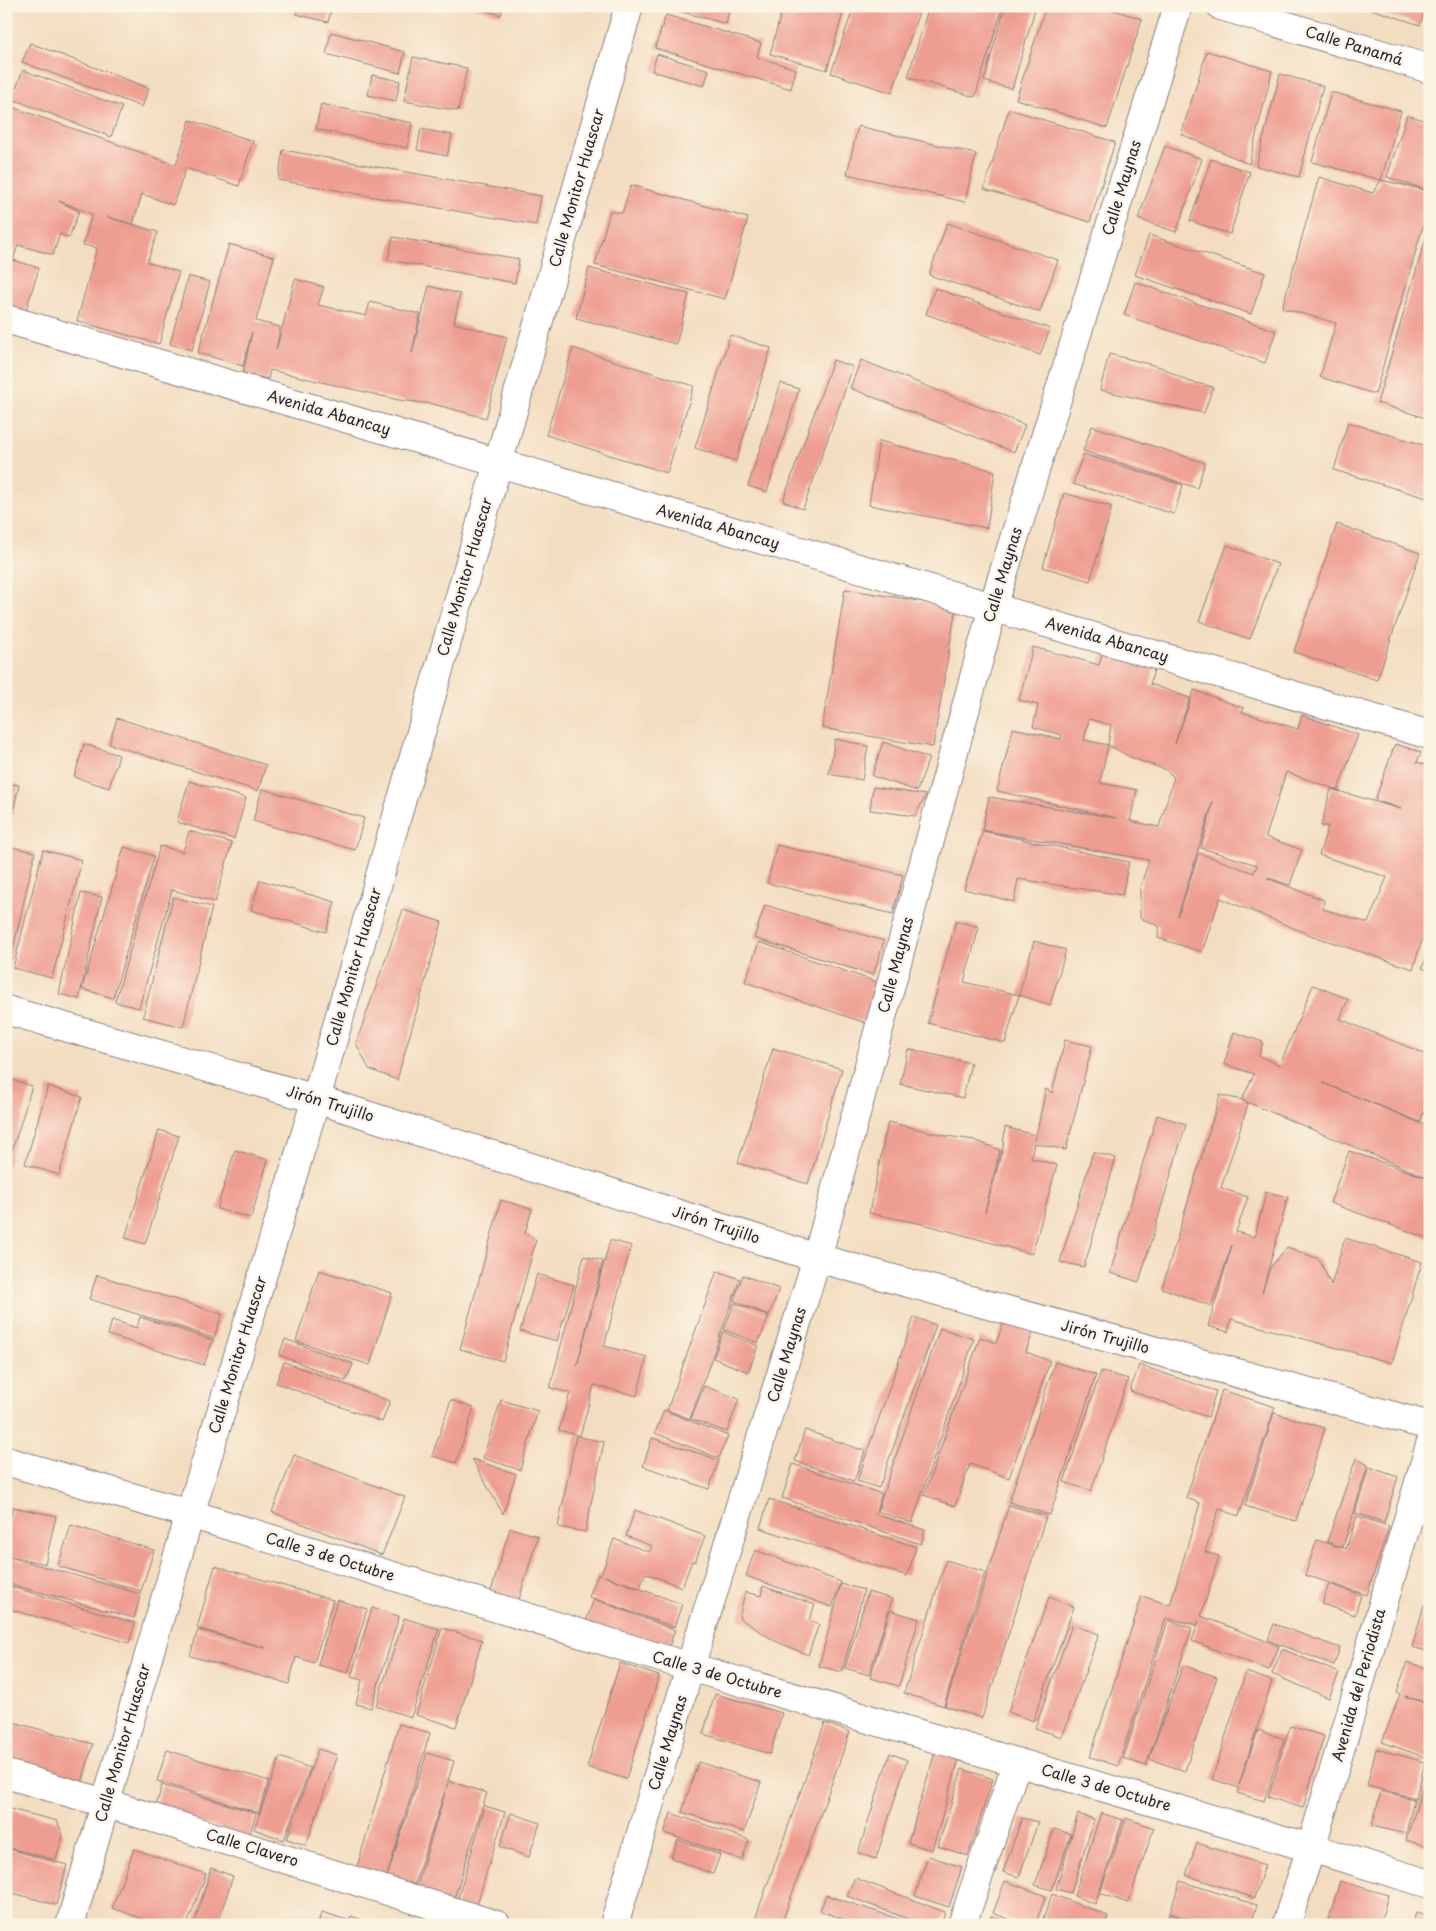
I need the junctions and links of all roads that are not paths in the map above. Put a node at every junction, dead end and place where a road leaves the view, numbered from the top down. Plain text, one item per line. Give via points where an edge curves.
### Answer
1 (629, 6) edge
2 (1178, 6) edge
3 (1221, 6) edge
4 (1430, 69) edge
5 (6, 319) edge
6 (498, 463) junction
7 (992, 607) junction
8 (1430, 735) edge
9 (6, 1010) edge
10 (316, 1099) junction
11 (817, 1258) junction
12 (1430, 1426) edge
13 (1430, 1445) edge
14 (6, 1461) edge
15 (190, 1514) junction
16 (690, 1668) junction
17 (1017, 1762) junction
18 (6, 1774) edge
19 (105, 1803) junction
20 (1311, 1848) junction
21 (1430, 1884) edge
22 (70, 1925) edge
23 (497, 1925) edge
24 (614, 1925) edge
25 (962, 1925) edge
26 (1286, 1925) edge

1 - 6 street, Calle Monitor Huascar
2 - 7 street, Calle Maynas
3 - 4 street, Calle Panamá
5 - 6 street, Avenida Abancay
6 - 7 street, Avenida Abancay
6 - 10 street, Calle Monitor Huascar
7 - 8 street, Avenida Abancay
7 - 11 street, Calle Maynas
9 - 10 street, Jirón Trujillo
10 - 11 street, Jirón Trujillo
10 - 15 street, Calle Monitor Huascar
11 - 12 street, Jirón Trujillo
11 - 16 street, Calle Maynas
13 - 20 street, Avenida del Periodista
14 - 15 street, Calle 3 de Octubre
15 - 16 street, Calle 3 de Octubre
15 - 19 street, Calle Monitor Huascar
16 - 17 street, Calle 3 de Octubre
16 - 24 street, Calle Maynas
17 - 20 street, Calle 3 de Octubre
17 - 25 street
18 - 19 street, Calle Clavero
19 - 22 street, Calle Monitor Huascar
19 - 23 street, Calle Clavero
20 - 21 street, Calle 3 de Octubre
20 - 26 street, Avenida del Periodista

